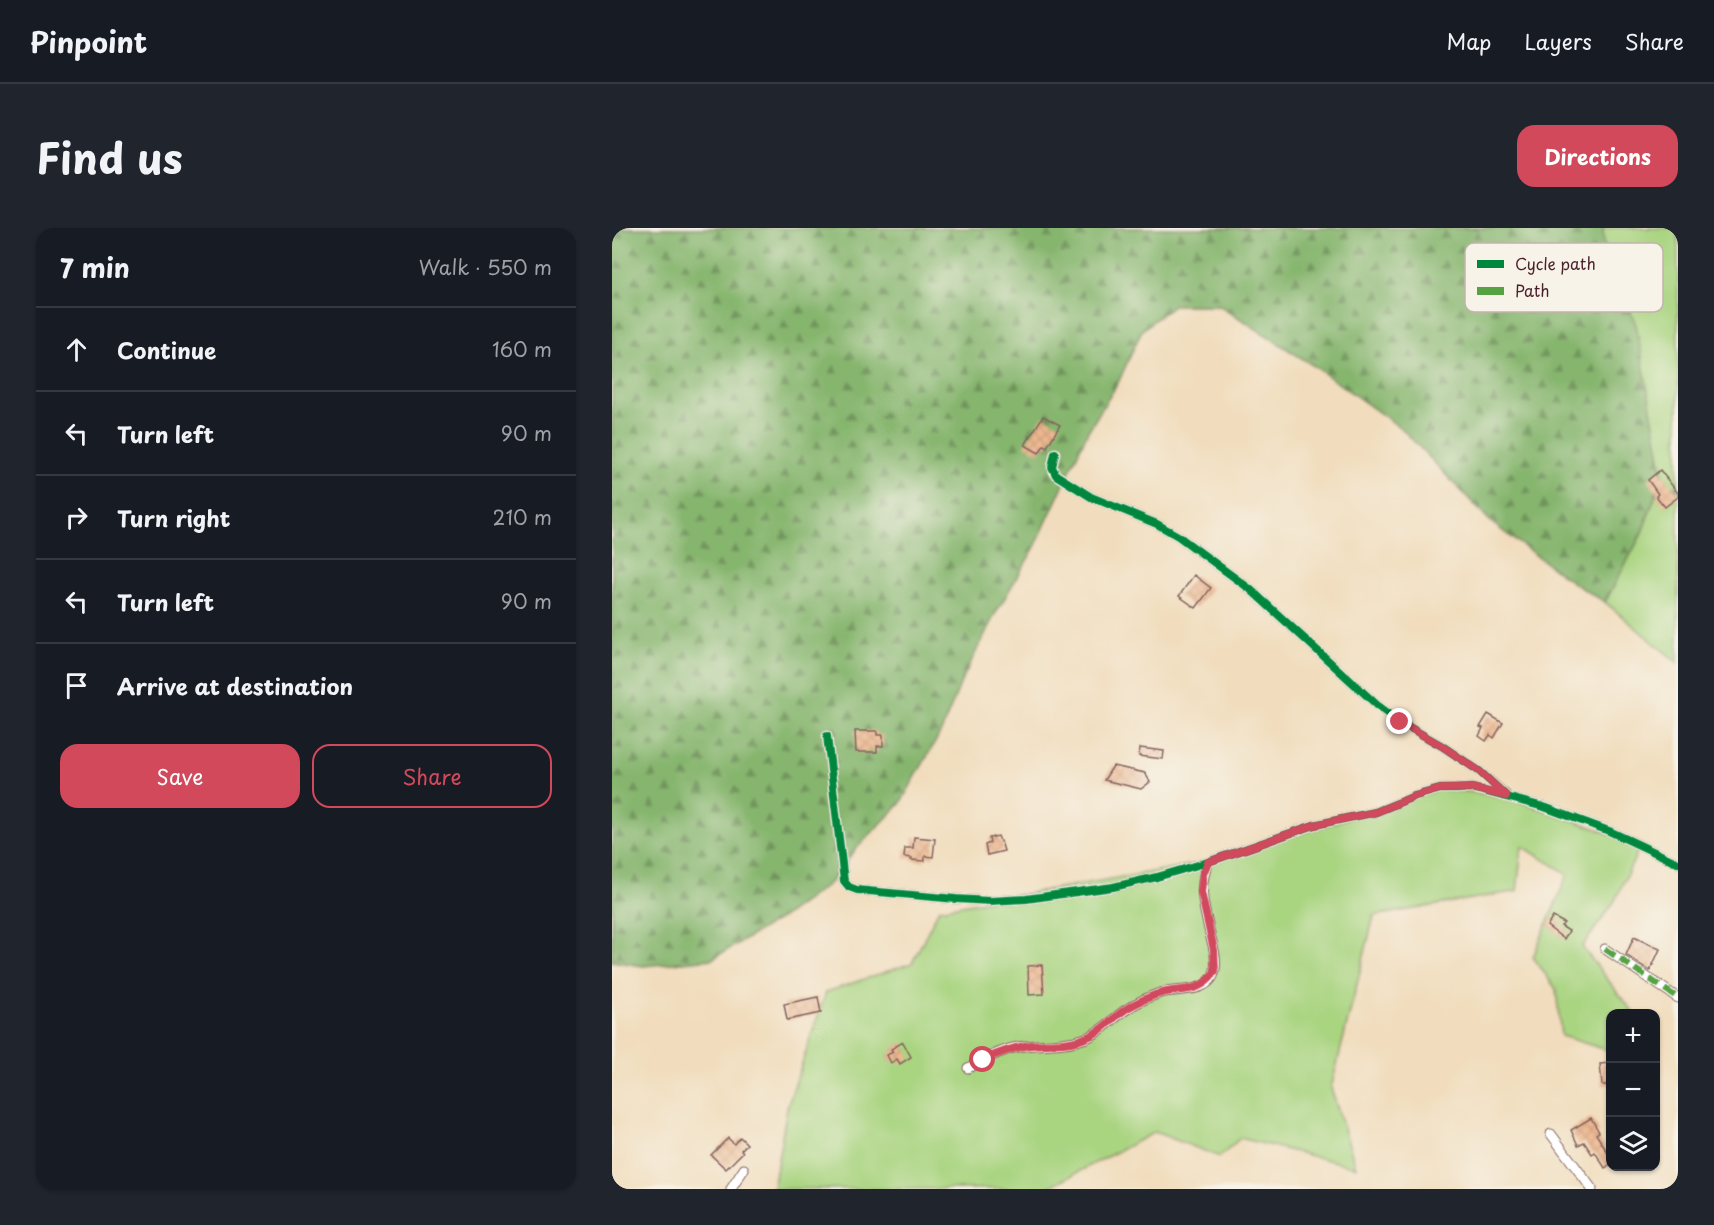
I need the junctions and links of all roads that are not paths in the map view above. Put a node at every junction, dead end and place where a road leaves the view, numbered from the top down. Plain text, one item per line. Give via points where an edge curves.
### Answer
1 (1055, 453) dead end
2 (827, 736) dead end
3 (1506, 796) junction
4 (1208, 862) junction
5 (1678, 862) edge
6 (1605, 949) dead end
7 (1678, 998) edge
8 (968, 1068) dead end
9 (1551, 1134) dead end
10 (744, 1169) dead end
11 (731, 1189) edge
12 (1592, 1189) edge

1 - 3 street via 1052,467 1056,475 1091,497 1178,536 1250,589 1377,705 1479,771
2 - 4 street via 844,881 857,890 990,901 1026,899 1113,887
3 - 4 street via 1472,788 1440,789 1376,812 1314,825
3 - 5 street via 1609,831
4 - 8 street via 1201,892 1215,971 1204,985 1143,1000 1084,1039 1016,1047
6 - 7 street
9 - 12 street
10 - 11 street

